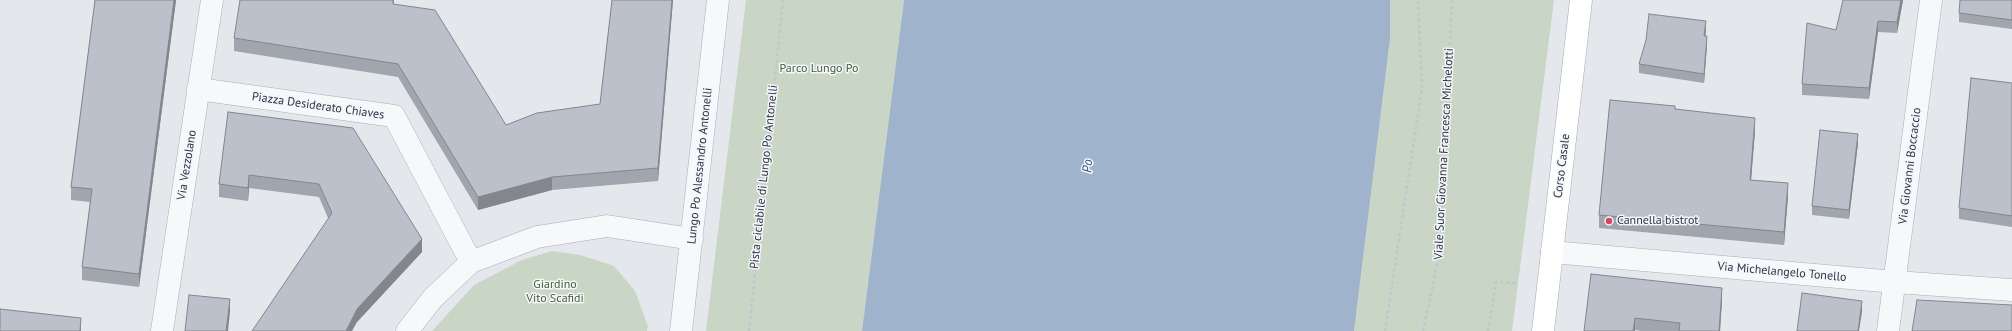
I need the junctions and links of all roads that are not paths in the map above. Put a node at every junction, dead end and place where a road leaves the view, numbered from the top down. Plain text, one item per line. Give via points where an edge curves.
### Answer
1 (212, 0) edge
2 (718, 0) edge
3 (1581, 0) edge
4 (1931, 0) edge
5 (198, 89) junction
6 (692, 238) junction
7 (1552, 252) junction
8 (471, 262) junction
9 (1895, 282) junction
10 (2012, 290) edge
11 (162, 331) edge
12 (407, 331) edge
13 (681, 331) edge
14 (1543, 331) edge
15 (1888, 331) edge

1 - 5 street, Via Vezzolano
2 - 6 street, Lungo Po Alessandro Antonelli
3 - 7 main road, Corso Casale
4 - 9 street, Via Giovanni Boccaccio
5 - 8 street, Piazza Desiderato Chiaves via 394,116
5 - 11 street, Via Vezzolano
6 - 8 street via 607,226 537,237
6 - 13 street, Lungo Po Alessandro Antonelli
7 - 9 street, Via Michelangelo Tonello
7 - 14 main road, Corso Casale
8 - 12 street via 434,298
9 - 10 street, Via Michelangelo Tonello
9 - 15 street, Via Giovanni Boccaccio

